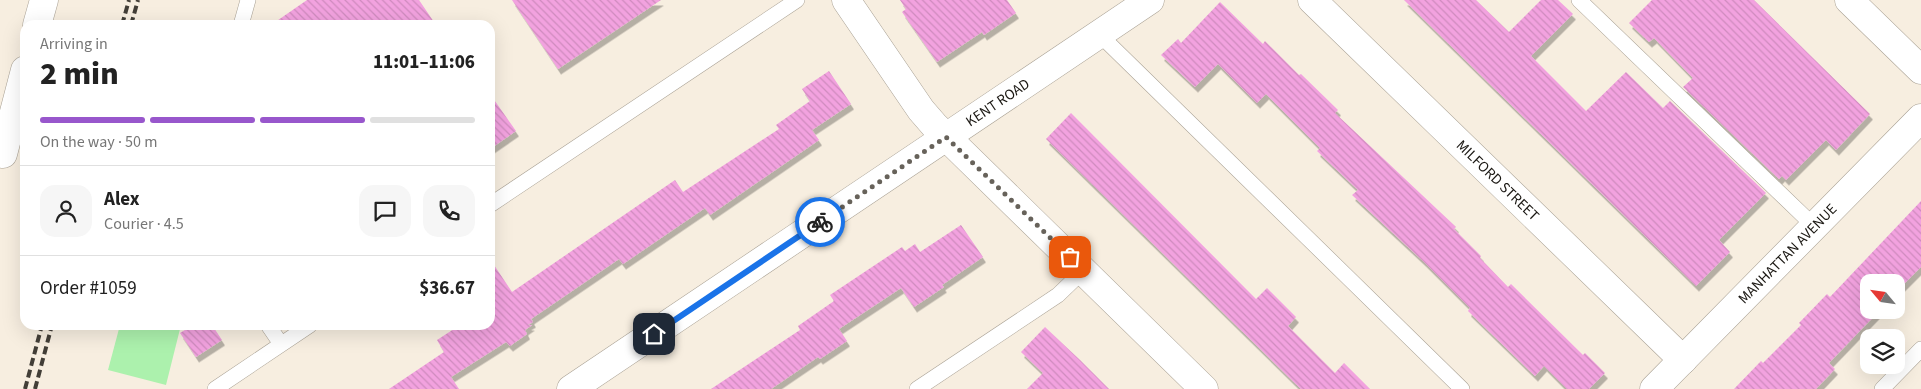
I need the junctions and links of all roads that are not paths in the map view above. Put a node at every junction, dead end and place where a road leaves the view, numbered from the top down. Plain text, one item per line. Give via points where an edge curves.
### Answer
1 (44, 0) edge
2 (248, 0) edge
3 (797, 0) edge
4 (846, 0) edge
5 (1150, 0) edge
6 (1312, 0) edge
7 (1579, 0) edge
8 (1849, 0) edge
9 (38, 20) edge
10 (242, 20) edge
11 (1099, 34) junction
12 (1921, 70) edge
13 (20, 88) edge
14 (1921, 118) edge
15 (946, 137) junction
16 (1, 155) edge
17 (495, 202) edge
18 (1814, 226) junction
19 (1084, 270) junction
20 (271, 330) edge
21 (302, 330) edge
22 (281, 344) junction
23 (1921, 349) edge
24 (1683, 360) junction
25 (923, 388) edge
26 (215, 389) edge
27 (571, 389) edge
28 (1204, 389) edge
29 (1462, 389) edge
30 (1654, 389) edge
31 (1882, 389) edge

1 - 9 street
2 - 10 lane
3 - 17 lane
4 - 15 street via 921,110
5 - 11 street, KENT ROAD
6 - 24 street, MILFORD STREET
7 - 18 lane
8 - 12 street
11 - 15 street, KENT ROAD
11 - 29 lane
13 - 16 street
14 - 18 street, MANHATTAN AVENUE
15 - 19 street
15 - 27 street, KENT ROAD
18 - 24 street, MANHATTAN AVENUE
19 - 25 lane via 1058,295
19 - 28 street
20 - 22 lane
21 - 22 lane
22 - 26 lane
23 - 31 lane
24 - 30 street, MANHATTAN AVENUE

